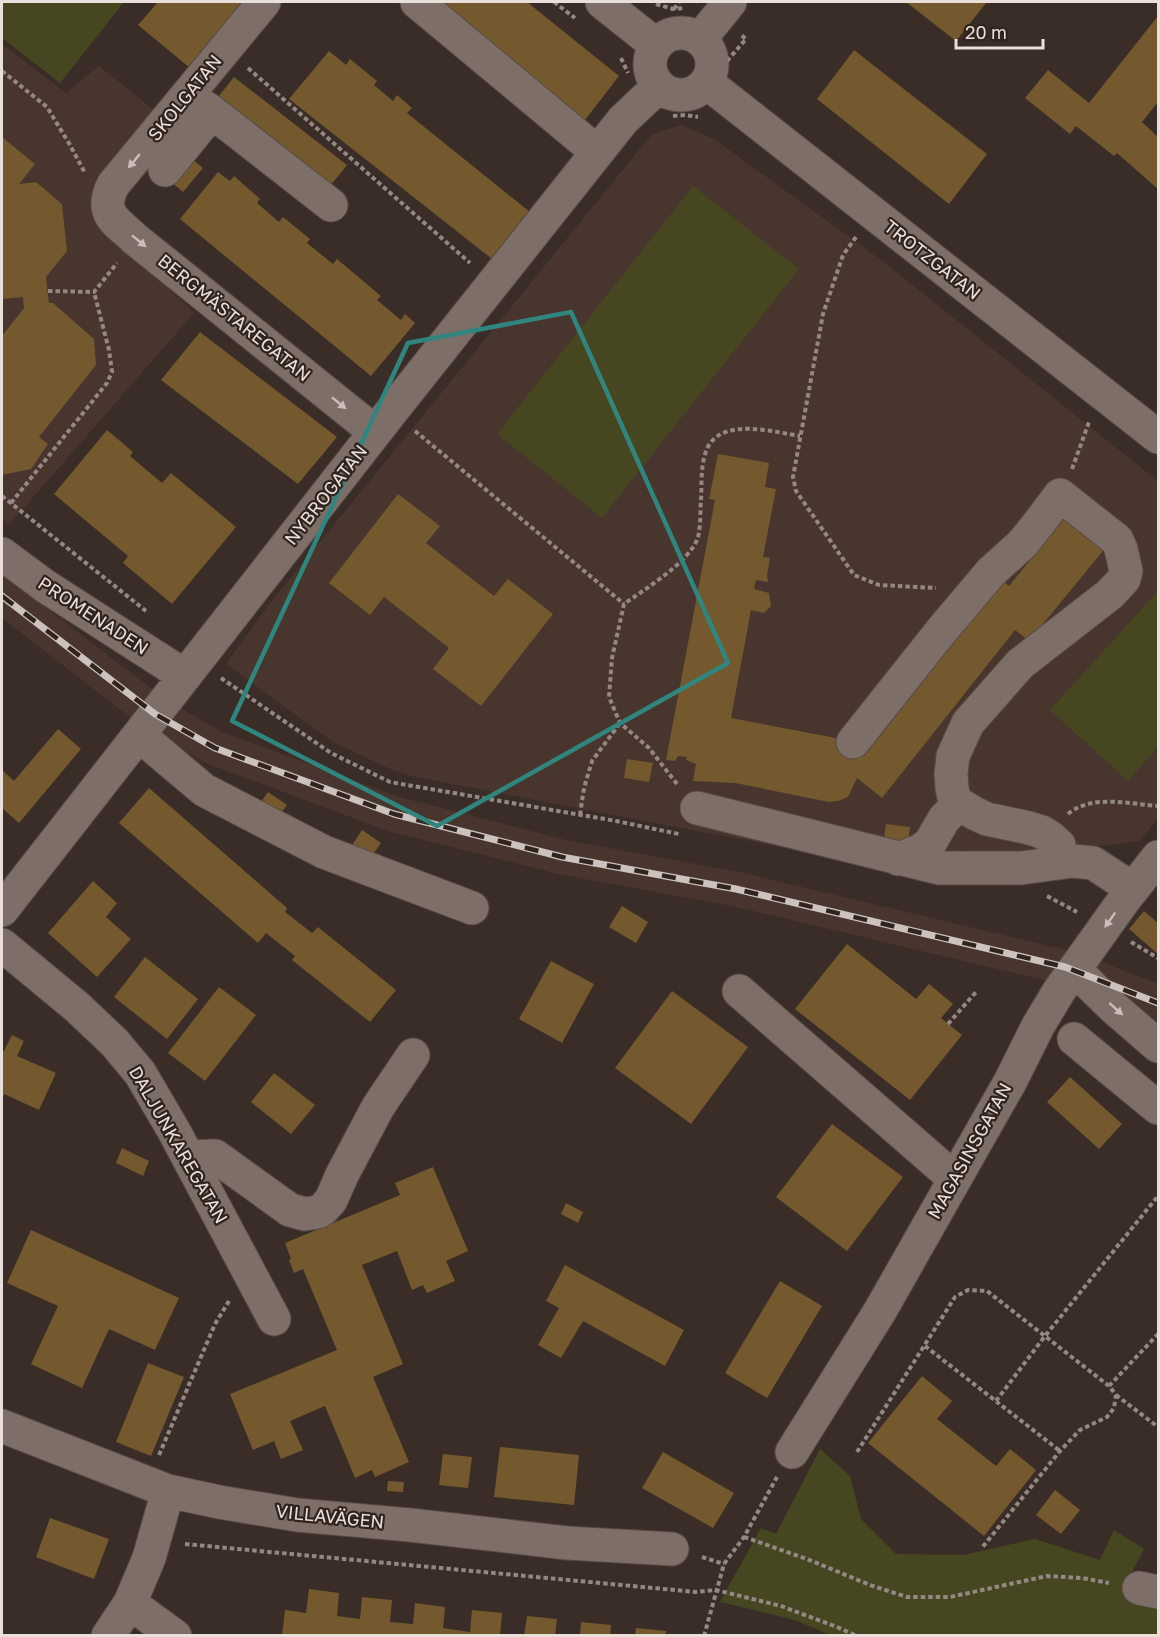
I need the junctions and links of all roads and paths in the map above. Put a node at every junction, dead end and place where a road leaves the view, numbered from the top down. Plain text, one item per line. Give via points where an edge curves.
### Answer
1 (264, 2) edge
2 (417, 2) edge
3 (554, 2) edge
4 (679, 2) edge
5 (730, 2) edge
6 (673, 9) dead end
7 (592, 12) edge
8 (700, 39) junction
9 (656, 45) junction
10 (226, 48) junction
11 (620, 55) dead end
12 (706, 82) junction
13 (650, 95) junction
14 (200, 104) junction
15 (597, 152) junction
16 (165, 170) dead end
17 (108, 196) joint
18 (331, 205) dead end
19 (861, 229) dead end
20 (493, 283) junction
21 (94, 292) dead end
22 (383, 422) junction
23 (1090, 422) dead end
24 (800, 436) junction
25 (1158, 437) edge
26 (2, 496) edge
27 (1066, 499) junction
28 (11, 503) junction
29 (2, 554) edge
30 (978, 588) junction
31 (624, 604) junction
32 (153, 617) dead end
33 (191, 668) junction
34 (620, 723) junction
35 (139, 735) junction
36 (853, 742) dead end
37 (959, 804) junction
38 (1158, 806) edge
39 (579, 815) junction
40 (690, 822) junction
41 (1059, 845) joint
42 (1158, 857) edge
43 (898, 858) junction
44 (1133, 889) junction
45 (1044, 894) dead end
46 (472, 908) dead end
47 (2, 910) edge
48 (1105, 927) junction
49 (2, 945) edge
50 (1075, 970) junction
51 (739, 992) dead end
52 (976, 992) dead end
53 (948, 1024) dead end
54 (1074, 1039) dead end
55 (1158, 1046) edge
56 (413, 1055) dead end
57 (1158, 1108) edge
58 (188, 1157) junction
59 (955, 1179) junction
60 (1158, 1196) edge
61 (248, 1270) junction
62 (274, 1319) dead end
63 (1158, 1334) edge
64 (1045, 1336) junction
65 (925, 1346) junction
66 (1109, 1386) junction
67 (1116, 1395) junction
68 (996, 1401) junction
69 (2, 1426) edge
70 (1158, 1427) edge
71 (1060, 1451) junction
72 (792, 1452) joint
73 (857, 1452) dead end
74 (168, 1491) junction
75 (156, 1534) junction
76 (744, 1537) junction
77 (672, 1549) dead end
78 (981, 1549) dead end
79 (716, 1590) junction
80 (1149, 1590) edge
81 (130, 1603) junction
82 (108, 1635) edge
83 (175, 1635) edge
84 (704, 1635) edge
85 (857, 1635) edge

1 - 10 street, SKOLGATAN
2 - 15 street
3 - 7 path
4 - 6 path
5 - 8 street
7 - 9 street
8 - 9 street via 689,33 677,33
8 - 12 street via 710,50 713,64
9 - 13 street via 651,55
10 - 14 street, SKOLGATAN
10 - 20 path
11 - 13 path via 629,74 627,89
12 - 13 street via 686,95
12 - 25 street, TROTZGATAN
13 - 15 street, NYBROGATAN
14 - 16 street
14 -> 17 street, SKOLGATAN via 113,185
14 - 18 street
15 - 20 street, NYBROGATAN
17 -> 22 street, BERGMÄSTAREGATAN via 106,203 113,218 135,239
19 - 24 path via 843,255 823,314
20 - 22 street, NYBROGATAN
21 - 28 path via 112,372
22 - 31 path
22 - 33 street, NYBROGATAN
23 - 27 path via 1070,474
24 - 30 path via 793,477 796,491 854,575 879,585
24 - 31 path via 740,429 721,434 709,446 704,461 698,537 690,553
26 - 28 path
27 - 30 street via 1060,495 1022,544
27 - 37 street via 1117,540 1126,571 1124,579 1020,664 968,723 956,748 951,774 954,798
28 - 32 path
29 - 33 street, PROMENADEN via 45,586
30 - 36 street
31 - 34 path via 612,658 609,697
33 - 35 street, NYBROGATAN
33 - 39 path via 230,685 331,753 390,782
34 - 39 path via 592,761
34 - 40 path via 649,748
35 - 46 street via 204,790 324,852
35 - 47 street, NYBROGATAN
37 - 41 street via 987,819 1042,832
37 - 43 street via 944,819 930,843
38 - 41 path via 1086,804 1074,809 1061,823
39 - 40 path
40 - 43 street
42 - 44 street, MAGASINSGATAN
43 - 44 street via 939,868 1093,863
44 -> 48 street, MAGASINSGATAN
45 - 48 path
48 - 50 street, MAGASINSGATAN
49 - 58 street, DALJUNKAREGATAN via 114,1042 140,1073
50 -> 55 street
50 - 59 street, MAGASINSGATAN via 1038,1026
51 - 59 street
52 - 53 path
54 - 57 street
56 - 58 street via 378,1107 331,1200 318,1212 290,1210 215,1156
58 - 61 street, DALJUNKAREGATAN
59 - 72 street, MAGASINSGATAN via 880,1311
60 - 64 path
61 - 62 street, DALJUNKAREGATAN
61 - 74 path via 215,1324 155,1464
63 - 66 path
64 - 65 path via 987,1291 968,1290 955,1297
64 - 66 path
64 - 68 path
65 - 68 path
65 - 73 path
66 - 67 path
67 - 70 path
67 - 71 path via 1114,1408 1107,1417 1080,1430
68 - 71 path
69 - 74 street, VILLAVÄGEN
71 - 78 path
72 - 76 path
74 - 75 street
74 - 77 street, VILLAVÄGEN via 297,1515 567,1543
75 - 79 path via 184,1544 220,1548 696,1592
75 - 81 street
76 - 79 path via 724,1564
76 - 80 path via 907,1597 950,1596 1047,1576
79 - 84 path
79 - 85 path via 781,1606
81 - 82 street
81 - 83 street

